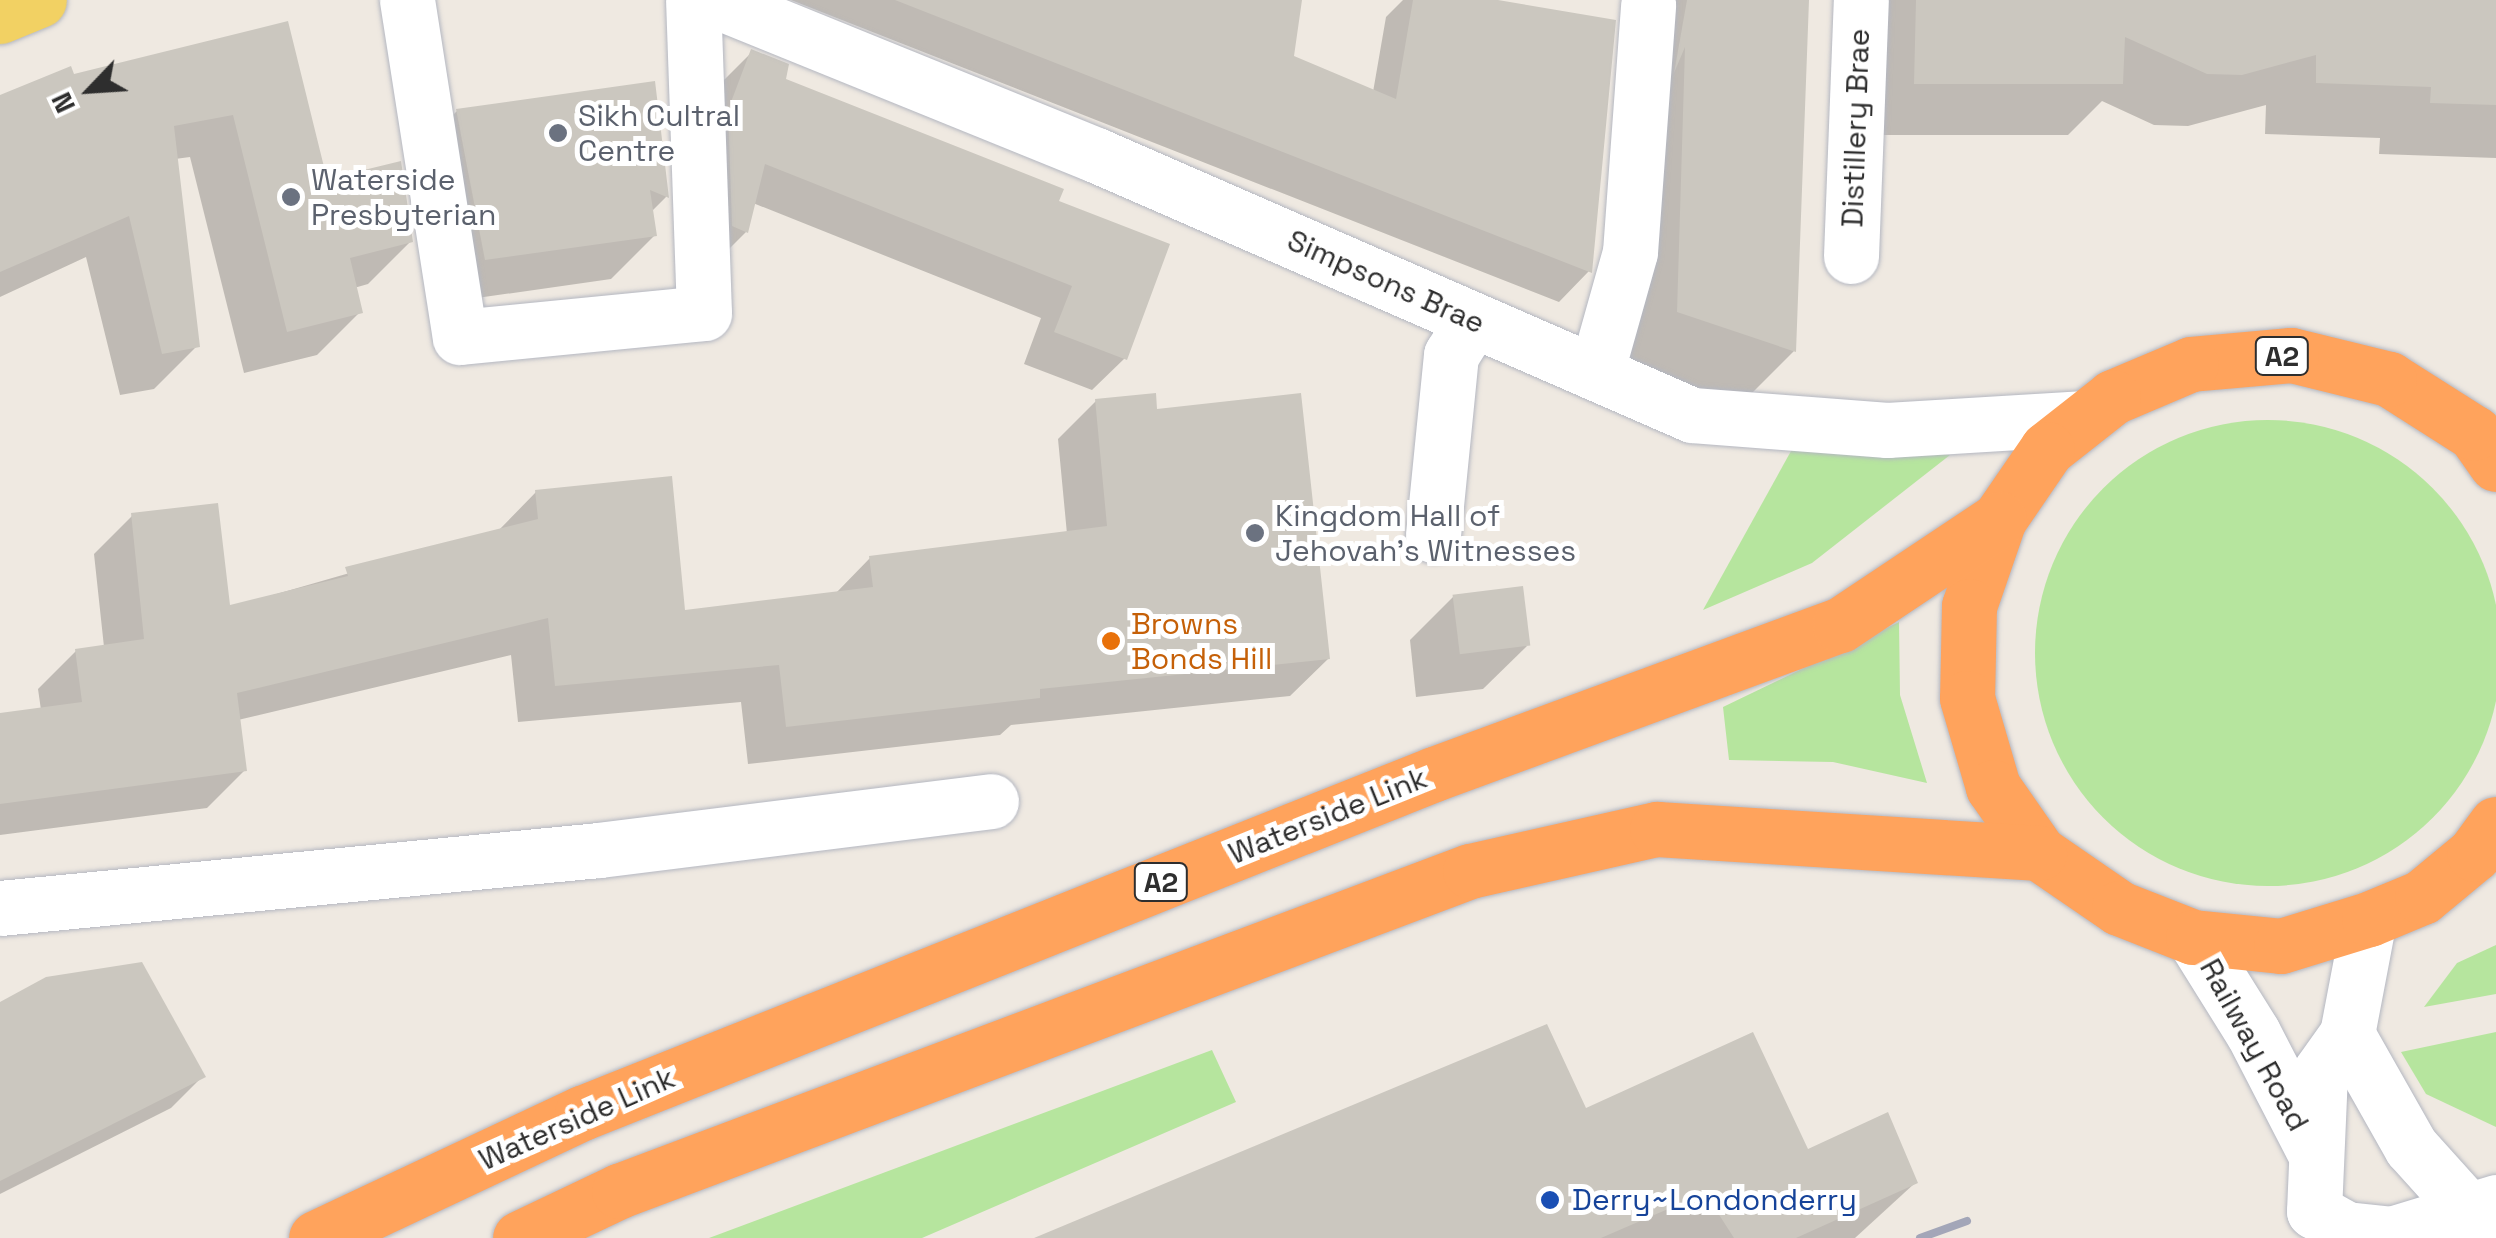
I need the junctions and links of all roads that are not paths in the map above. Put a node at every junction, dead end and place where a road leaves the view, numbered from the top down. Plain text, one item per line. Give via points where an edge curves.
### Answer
1 (39, 0) edge
2 (407, 0) edge
3 (694, 0) edge
4 (714, 0) edge
5 (1861, 0) edge
6 (1648, 5) dead end
7 (0, 16) edge
8 (1851, 256) dead end
9 (1473, 320) junction
10 (1596, 373) junction
11 (2086, 418) junction
12 (2489, 445) edge
13 (1999, 519) junction
14 (1433, 535) dead end
15 (992, 802) dead end
16 (2496, 824) edge
17 (2039, 853) junction
18 (0, 908) edge
19 (2368, 919) junction
20 (2193, 938) junction
21 (2347, 1034) junction
22 (2314, 1153) junction
23 (2486, 1215) edge
24 (2301, 1224) edge
25 (316, 1238) edge
26 (520, 1238) edge

1 - 7 main road
2 - 3 street via 460,337 704,313
4 - 9 street, Simpsons Brae via 1096,155
5 - 8 street, Distillery Brae
6 - 10 street via 1630,252
9 - 10 street, Simpsons Brae
9 - 14 street via 1451,355
10 - 11 street, Simpsons Brae via 1692,415 1887,430
11 - 12 highway, A2 via 2113,397 2191,364 2292,355 2389,379
11 - 13 highway, A2 via 2048,450
13 - 17 highway, A2 via 1969,606 1967,698 1992,787
13 - 25 highway, Waterside Link / A2 via 1840,626 1415,781 582,1113
15 - 18 street via 598,850
16 - 19 highway, A2 via 2474,854 2422,897
17 - 20 highway, A2 via 2119,908
17 - 26 highway via 1658,829 1470,871 620,1191
19 - 20 highway, A2 via 2282,946
19 - 21 street, Railway Road
20 - 22 street, Railway Road via 2253,1033
21 - 22 street, Railway Road via 2320,1072
21 - 23 street, Railway Road via 2411,1147
22 - 24 street, Railway Road
23 - 24 street, Railway Road via 2390,1234

